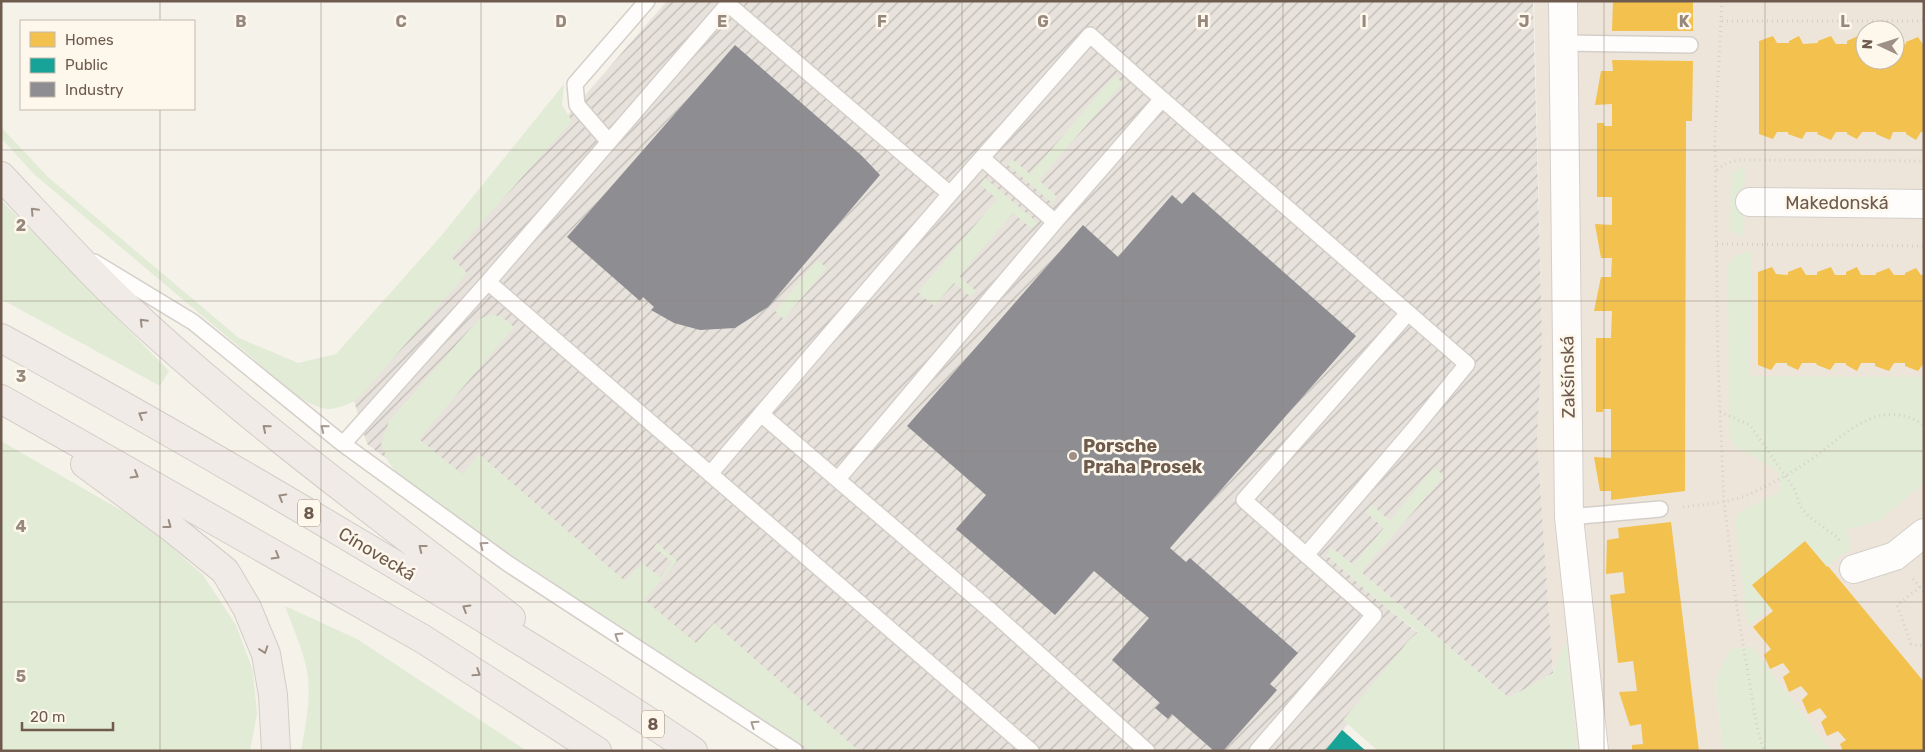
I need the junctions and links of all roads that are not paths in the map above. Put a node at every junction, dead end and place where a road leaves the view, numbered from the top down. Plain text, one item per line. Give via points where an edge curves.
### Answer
1 (647, 1) edge
2 (1563, 1) edge
3 (1564, 43) junction
4 (1690, 45) dead end
5 (1162, 99) junction
6 (608, 142) junction
7 (982, 158) junction
8 (1, 176) edge
9 (950, 194) junction
10 (1750, 202) dead end
11 (1924, 204) edge
12 (1055, 222) junction
13 (66, 245) junction
14 (488, 282) junction
15 (1408, 312) junction
16 (1, 338) edge
17 (1, 401) edge
18 (761, 414) junction
19 (343, 444) junction
20 (710, 474) junction
21 (838, 478) junction
22 (1660, 509) road end
23 (1569, 517) junction
24 (1924, 533) edge
25 (1306, 555) junction
26 (1854, 569) road end
27 (613, 697) junction
28 (1139, 748) edge
29 (276, 751) edge
30 (597, 751) edge
31 (694, 751) edge
32 (795, 751) edge
33 (1031, 751) edge
34 (1257, 751) edge
35 (1594, 751) edge

1 - 6 lane via 575,84 577,105
2 - 3 street, Zakšínská
3 - 4 lane
3 - 23 street, Zakšínská
5 - 7 lane via 1090,35
5 - 12 lane
5 - 15 lane
6 - 9 lane via 728,4
6 - 14 lane
7 - 9 lane
7 - 12 lane
13 -> 8 highway
9 - 18 lane
10 - 11 street, Makedonská
12 - 21 lane
19 -> 13 lane via 193,322
27 -> 13 highway via 313,467 157,335
14 - 19 lane
14 - 20 lane
15 - 25 lane via 1467,364
15 - 25 lane via 1244,500
27 -> 16 highway, Cínovecká / 8 via 294,504
17 -> 29 highway via 225,571 247,608 266,654 273,694
17 -> 30 highway via 423,639
18 - 20 lane
18 - 21 lane
32 -> 19 lane via 507,563
20 - 33 lane
21 - 28 lane
22 - 23 lane
23 - 35 street, Zakšínská
24 - 26 street via 1895,556
25 - 34 lane via 1374,615
27 - 31 highway, Cínovecká / 8

